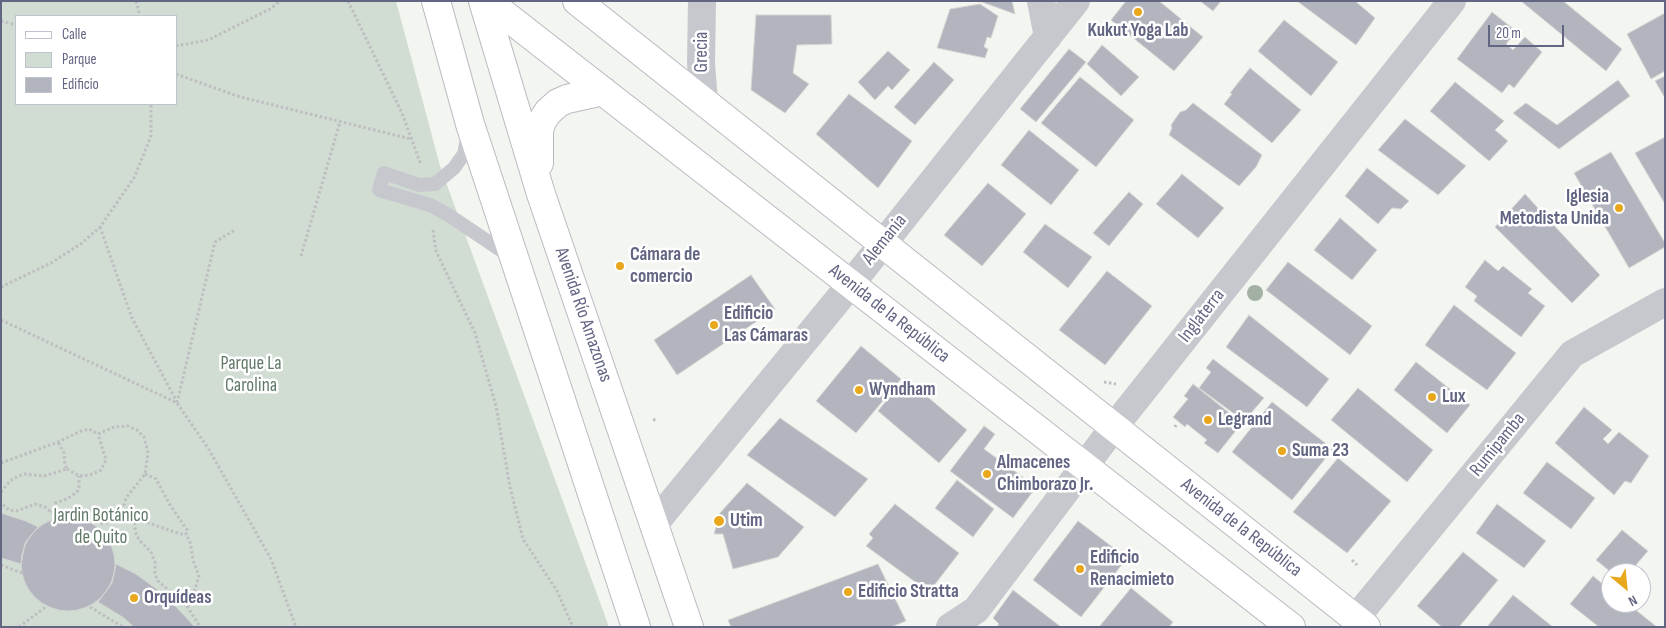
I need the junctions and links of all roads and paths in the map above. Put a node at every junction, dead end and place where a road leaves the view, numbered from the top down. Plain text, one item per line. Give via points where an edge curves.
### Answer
1 (136, 1) edge
2 (280, 1) edge
3 (348, 1) edge
4 (436, 1) edge
5 (483, 1) edge
6 (487, 1) edge
7 (576, 1) edge
8 (702, 1) edge
9 (1040, 1) edge
10 (1076, 1) edge
11 (1452, 1) edge
12 (140, 15) edge
13 (1, 21) edge
14 (15, 25) edge
15 (1048, 37) junction
16 (178, 46) edge
17 (178, 75) edge
18 (603, 91) junction
19 (704, 102) junction
20 (151, 105) edge
21 (340, 122) junction
22 (470, 124) junction
23 (412, 139) junction
24 (428, 184) junction
25 (541, 194) junction
26 (430, 205) junction
27 (100, 227) junction
28 (235, 230) dead end
29 (882, 244) junction
30 (301, 256) dead end
31 (514, 259) junction
32 (850, 284) junction
33 (1, 287) edge
34 (1665, 302) edge
35 (1, 320) edge
36 (1104, 382) dead end
37 (1113, 384) dead end
38 (177, 403) junction
39 (658, 419) dead end
40 (653, 420) dead end
41 (1114, 427) junction
42 (98, 434) junction
43 (58, 442) junction
44 (1, 463) edge
45 (1084, 466) junction
46 (68, 469) junction
47 (146, 474) junction
48 (79, 476) junction
49 (1, 492) edge
50 (1, 503) edge
51 (126, 512) junction
52 (52, 513) junction
53 (135, 518) junction
54 (654, 523) junction
55 (186, 534) junction
56 (1352, 560) dead end
57 (1, 565) edge
58 (1357, 565) dead end
59 (22, 573) dead end
60 (47, 606) dead end
61 (187, 606) junction
62 (90, 607) dead end
63 (1360, 623) edge
64 (21, 626) edge
65 (27, 627) edge
66 (123, 627) edge
67 (200, 627) edge
68 (296, 627) edge
69 (573, 627) edge
70 (636, 627) edge
71 (689, 627) edge
72 (950, 627) edge
73 (1291, 627) edge

1 - 12 path
2 - 16 path via 208,40
3 - 23 path
4 - 22 main road
5 - 25 main road, Avenida Río Amazonas
6 - 18 main road, Avenida de la República
7 - 19 main road, Avenida de la República
8 - 19 street, Grecia via 700,63
9 - 15 street
10 - 15 street, Alemania
11 - 41 street, Inglaterra
13 - 14 path
15 - 29 street, Alemania
17 - 21 path via 237,96
18 - 25 main road via 567,98 542,120 538,142
18 - 32 main road, Avenida de la República
19 - 29 main road, Avenida de la República
20 - 27 path via 150,136 134,178
21 - 23 path
21 - 30 path
22 - 24 lane via 464,154 454,168 435,184
22 - 31 main road
23 - 24 path
24 - 26 lane via 419,185 384,173 379,190
25 - 54 main road, Avenida Río Amazonas
26 - 31 lane
26 - 69 path via 436,250 475,333 496,406 523,539 556,591
27 - 33 path via 51,263
27 - 38 path via 132,318
28 - 38 path via 215,242
29 - 32 street, Alemania
29 - 41 main road, Avenida de la República
31 - 70 main road
32 - 45 main road, Avenida de la República
32 - 54 street, Alemania
34 - 63 street, Rumipamba via 1572,354
35 - 38 path
36 - 37 path
38 - 68 path via 208,448 272,559
39 - 40 path
41 - 45 street, Inglaterra
41 - 63 main road, Avenida de la República
42 - 43 path via 90,429
42 - 47 path via 114,427 128,426 137,430 147,445
42 - 48 path via 105,456 103,467 98,472
43 - 44 path
43 - 46 path
45 - 72 street, Inglaterra via 976,610
45 - 73 main road, Avenida de la República
46 - 48 path
46 - 49 path via 44,476 18,476
47 - 51 path via 126,498
47 - 55 path via 156,480 188,531
48 - 52 path via 77,492 55,503
50 - 52 path via 17,512 35,504
51 - 52 path via 104,524
51 - 53 path
53 - 55 path
53 - 61 path via 135,531 151,552 158,581
54 - 71 main road, Avenida Río Amazonas
55 - 61 path via 199,576
56 - 58 path
57 - 59 path
60 - 64 path
61 - 67 path
62 - 66 path
64 - 65 path

